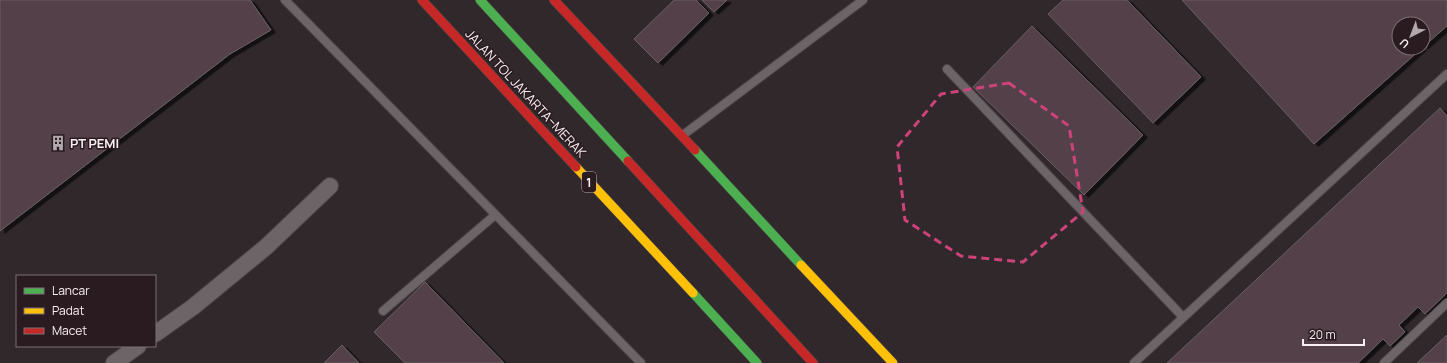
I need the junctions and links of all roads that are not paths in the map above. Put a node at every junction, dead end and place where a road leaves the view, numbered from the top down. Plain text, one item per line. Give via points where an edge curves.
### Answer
1 (285, 0) edge
2 (422, 0) edge
3 (480, 0) edge
4 (554, 0) edge
5 (862, 0) edge
6 (947, 69) dead end
7 (1447, 74) edge
8 (681, 137) junction
9 (330, 186) dead end
10 (495, 215) junction
11 (1447, 303) edge
12 (383, 311) dead end
13 (1183, 317) junction
14 (156, 333) edge
15 (137, 347) edge
16 (114, 363) edge
17 (641, 363) edge
18 (757, 363) edge
19 (813, 363) edge
20 (893, 363) edge
21 (1134, 363) edge
22 (1384, 363) edge

1 - 10 lane
2 - 18 main road, JALAN TOL JAKARTA–MERAK / 1
3 - 19 main road
4 - 8 main road
5 - 8 lane
6 - 13 lane
7 - 13 lane
8 - 20 main road
9 - 14 street via 266,247 193,307
10 - 12 lane
10 - 17 lane
11 - 22 lane
13 - 21 lane
15 - 16 street

